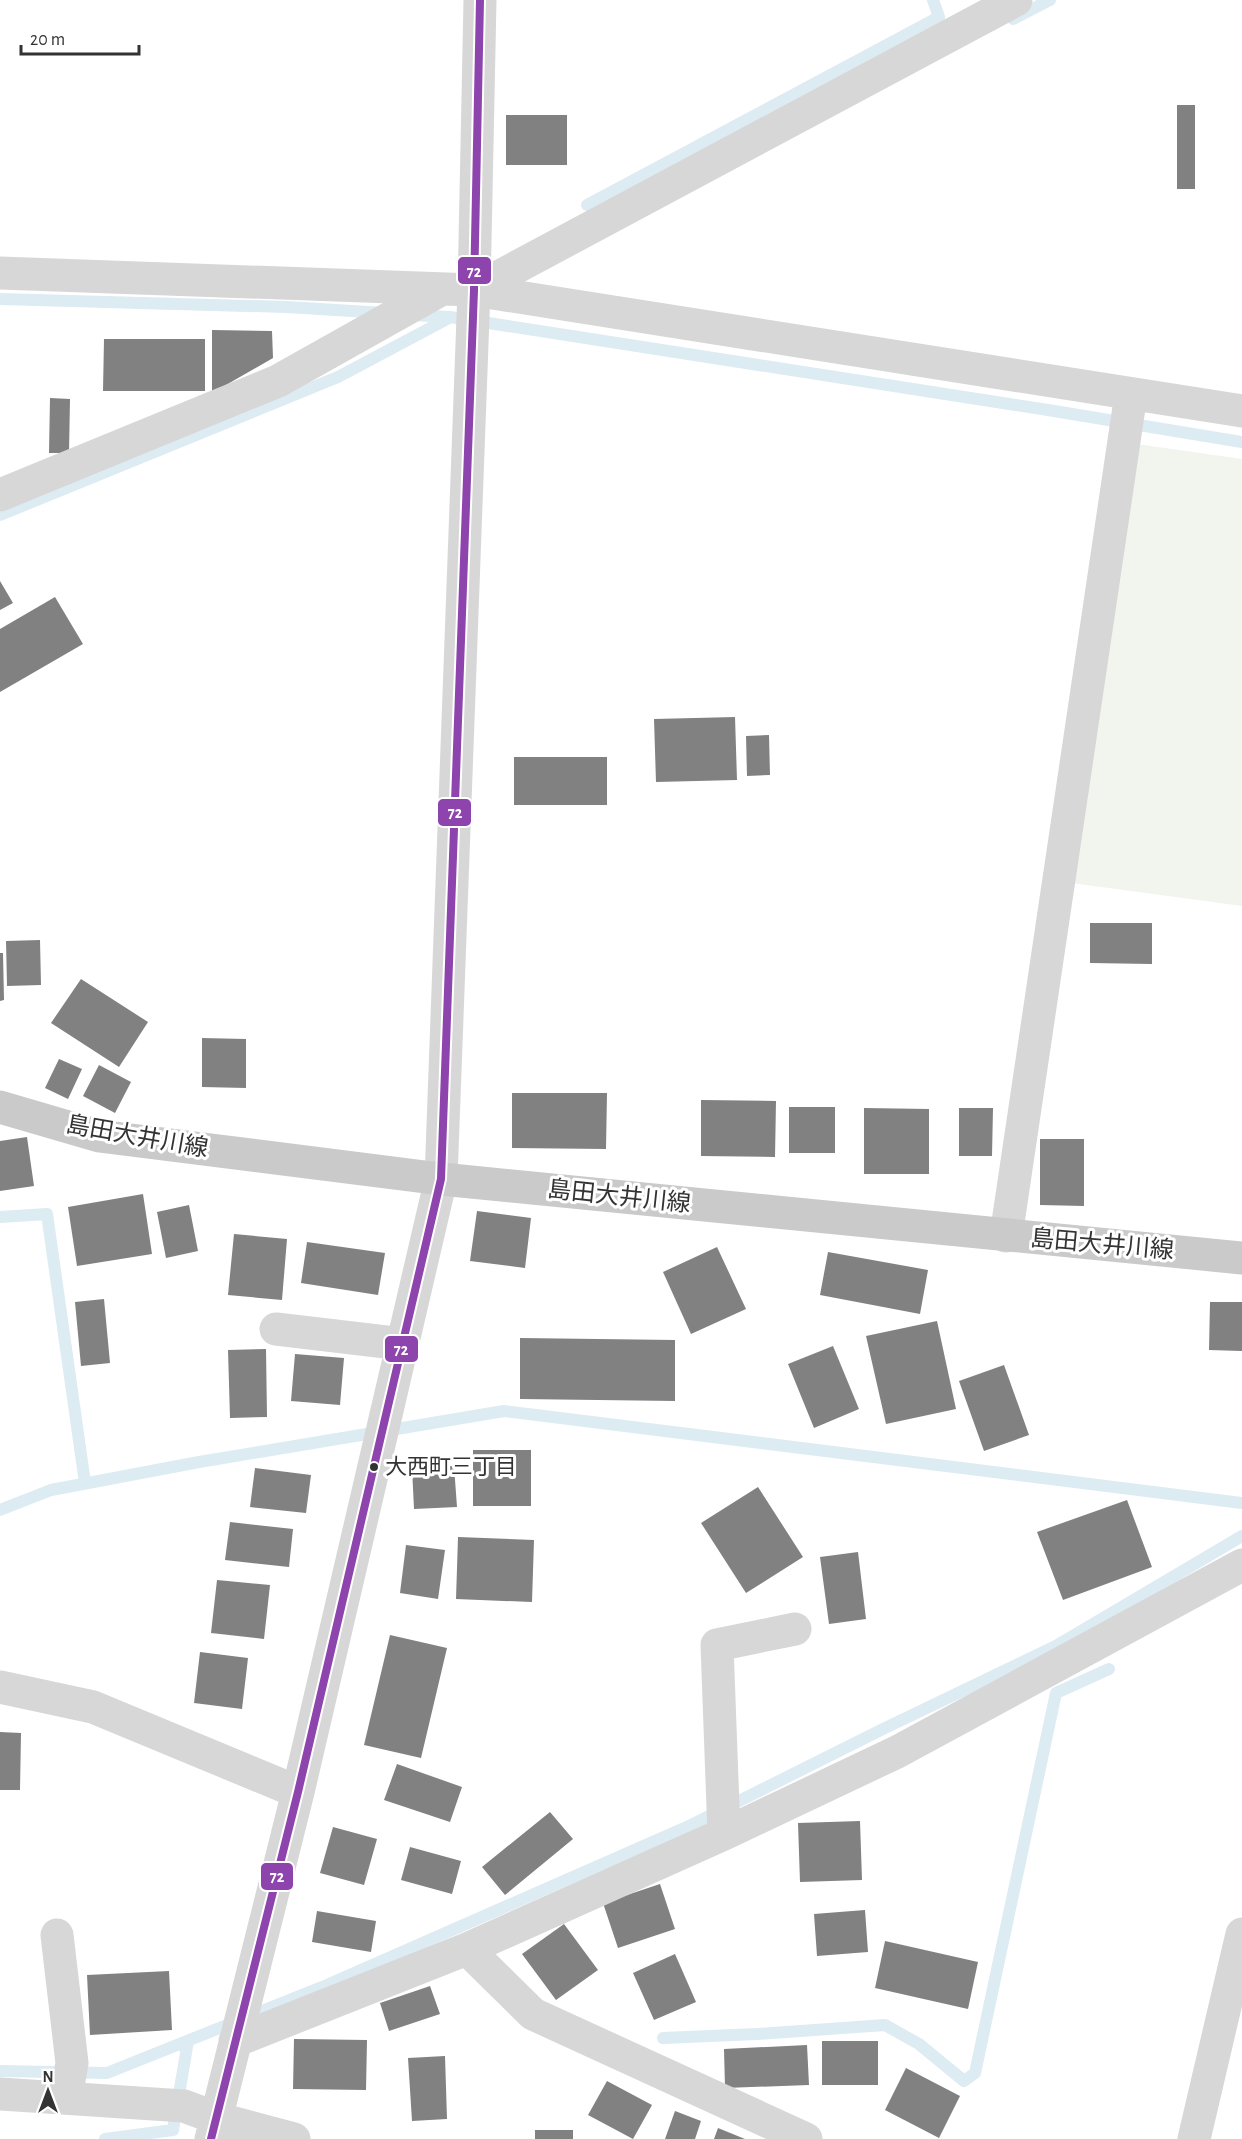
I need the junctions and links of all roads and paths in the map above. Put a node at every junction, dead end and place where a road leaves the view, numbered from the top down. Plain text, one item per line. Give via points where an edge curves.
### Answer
1 (480, 0) edge
2 (1016, 0) edge
3 (0, 273) edge
4 (442, 289) junction
5 (474, 290) junction
6 (1131, 394) junction
7 (1242, 411) edge
8 (0, 495) edge
9 (0, 1107) edge
10 (441, 1179) junction
11 (1006, 1236) junction
12 (1242, 1258) edge
13 (276, 1329) dead end
14 (403, 1344) junction
15 (1242, 1564) edge
16 (795, 1629) dead end
17 (0, 1687) edge
18 (298, 1792) junction
19 (724, 1834) junction
20 (1242, 1934) edge
21 (57, 1935) dead end
22 (467, 1949) junction
23 (235, 2041) junction
24 (0, 2094) edge
25 (66, 2098) junction
26 (213, 2128) edge
27 (294, 2139) edge
28 (806, 2139) edge
29 (1194, 2139) edge

1 - 5 street
2 - 5 street
3 - 4 street
4 - 5 street
4 - 8 street via 278,381
5 - 6 street
5 - 10 street
6 - 7 street
6 - 11 street
9 - 10 main road, 島田大井川線 via 99,1136
10 - 11 main road, 島田大井川線
10 - 14 street
11 - 12 main road, 島田大井川線
13 - 14 street
14 - 18 street
15 - 19 street via 897,1752
16 - 19 street via 717,1645
17 - 18 street via 93,1707
18 - 23 street
19 - 22 street
20 - 29 street
21 - 25 street via 72,2063
22 - 23 street
22 - 28 street via 533,2014
23 - 26 street
24 - 25 street
25 - 26 street via 184,2106
26 - 27 street

